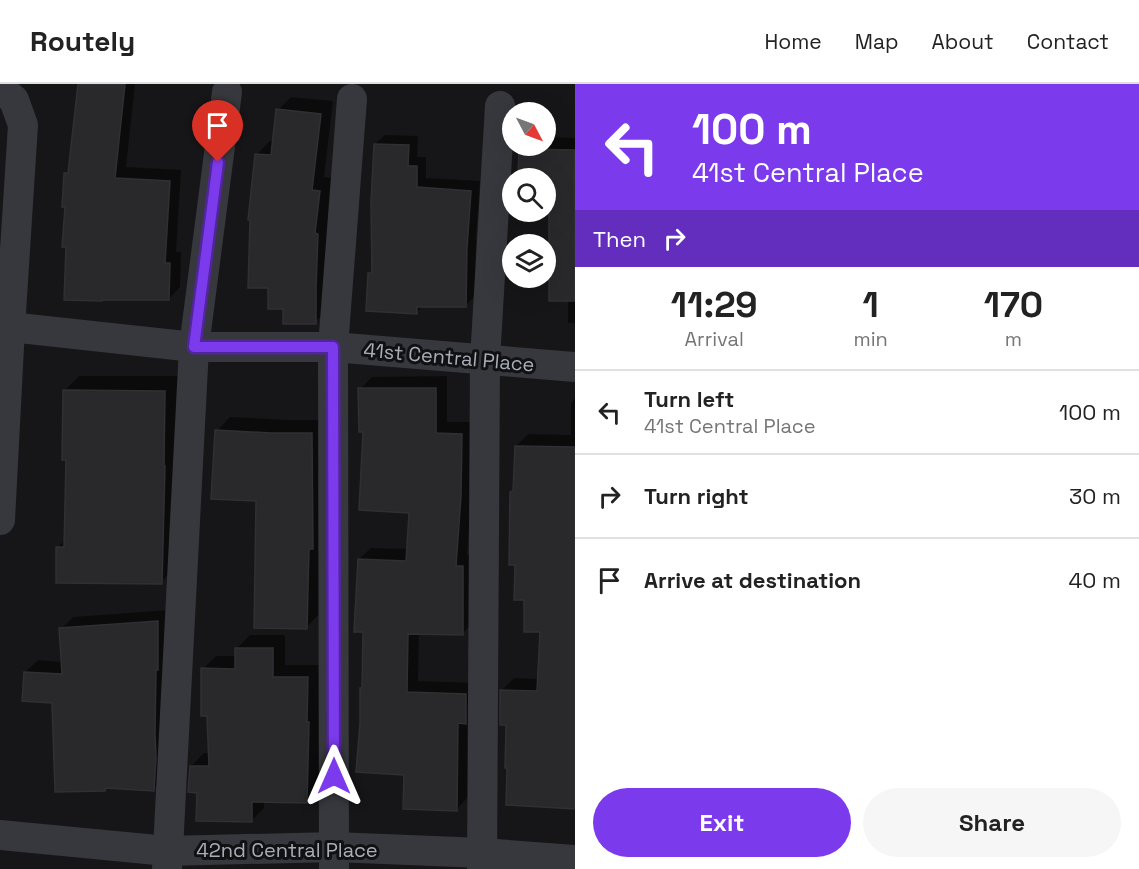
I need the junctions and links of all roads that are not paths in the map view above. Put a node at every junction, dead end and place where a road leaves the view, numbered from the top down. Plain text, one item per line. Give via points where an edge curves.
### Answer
1 (0, 88) edge
2 (227, 92) dead end
3 (352, 99) dead end
4 (500, 106) dead end
5 (5, 327) edge
6 (194, 347) junction
7 (333, 347) junction
8 (485, 360) junction
9 (575, 368) edge
10 (0, 520) edge
11 (0, 835) edge
12 (334, 858) edge
13 (167, 860) edge
14 (574, 860) edge
15 (483, 861) edge

1 - 5 street via 14,100 23,125
2 - 6 street
3 - 7 street
4 - 8 street
5 - 6 street, 41st Central Place
5 - 10 street
6 - 7 street, 41st Central Place
6 - 13 street
7 - 8 street, 41st Central Place
7 - 12 street
8 - 9 street, 41st Central Place
8 - 15 street
11 - 13 street, 42nd Central Place
12 - 13 street, 42nd Central Place
12 - 15 street, 42nd Central Place
14 - 15 street, 42nd Central Place

